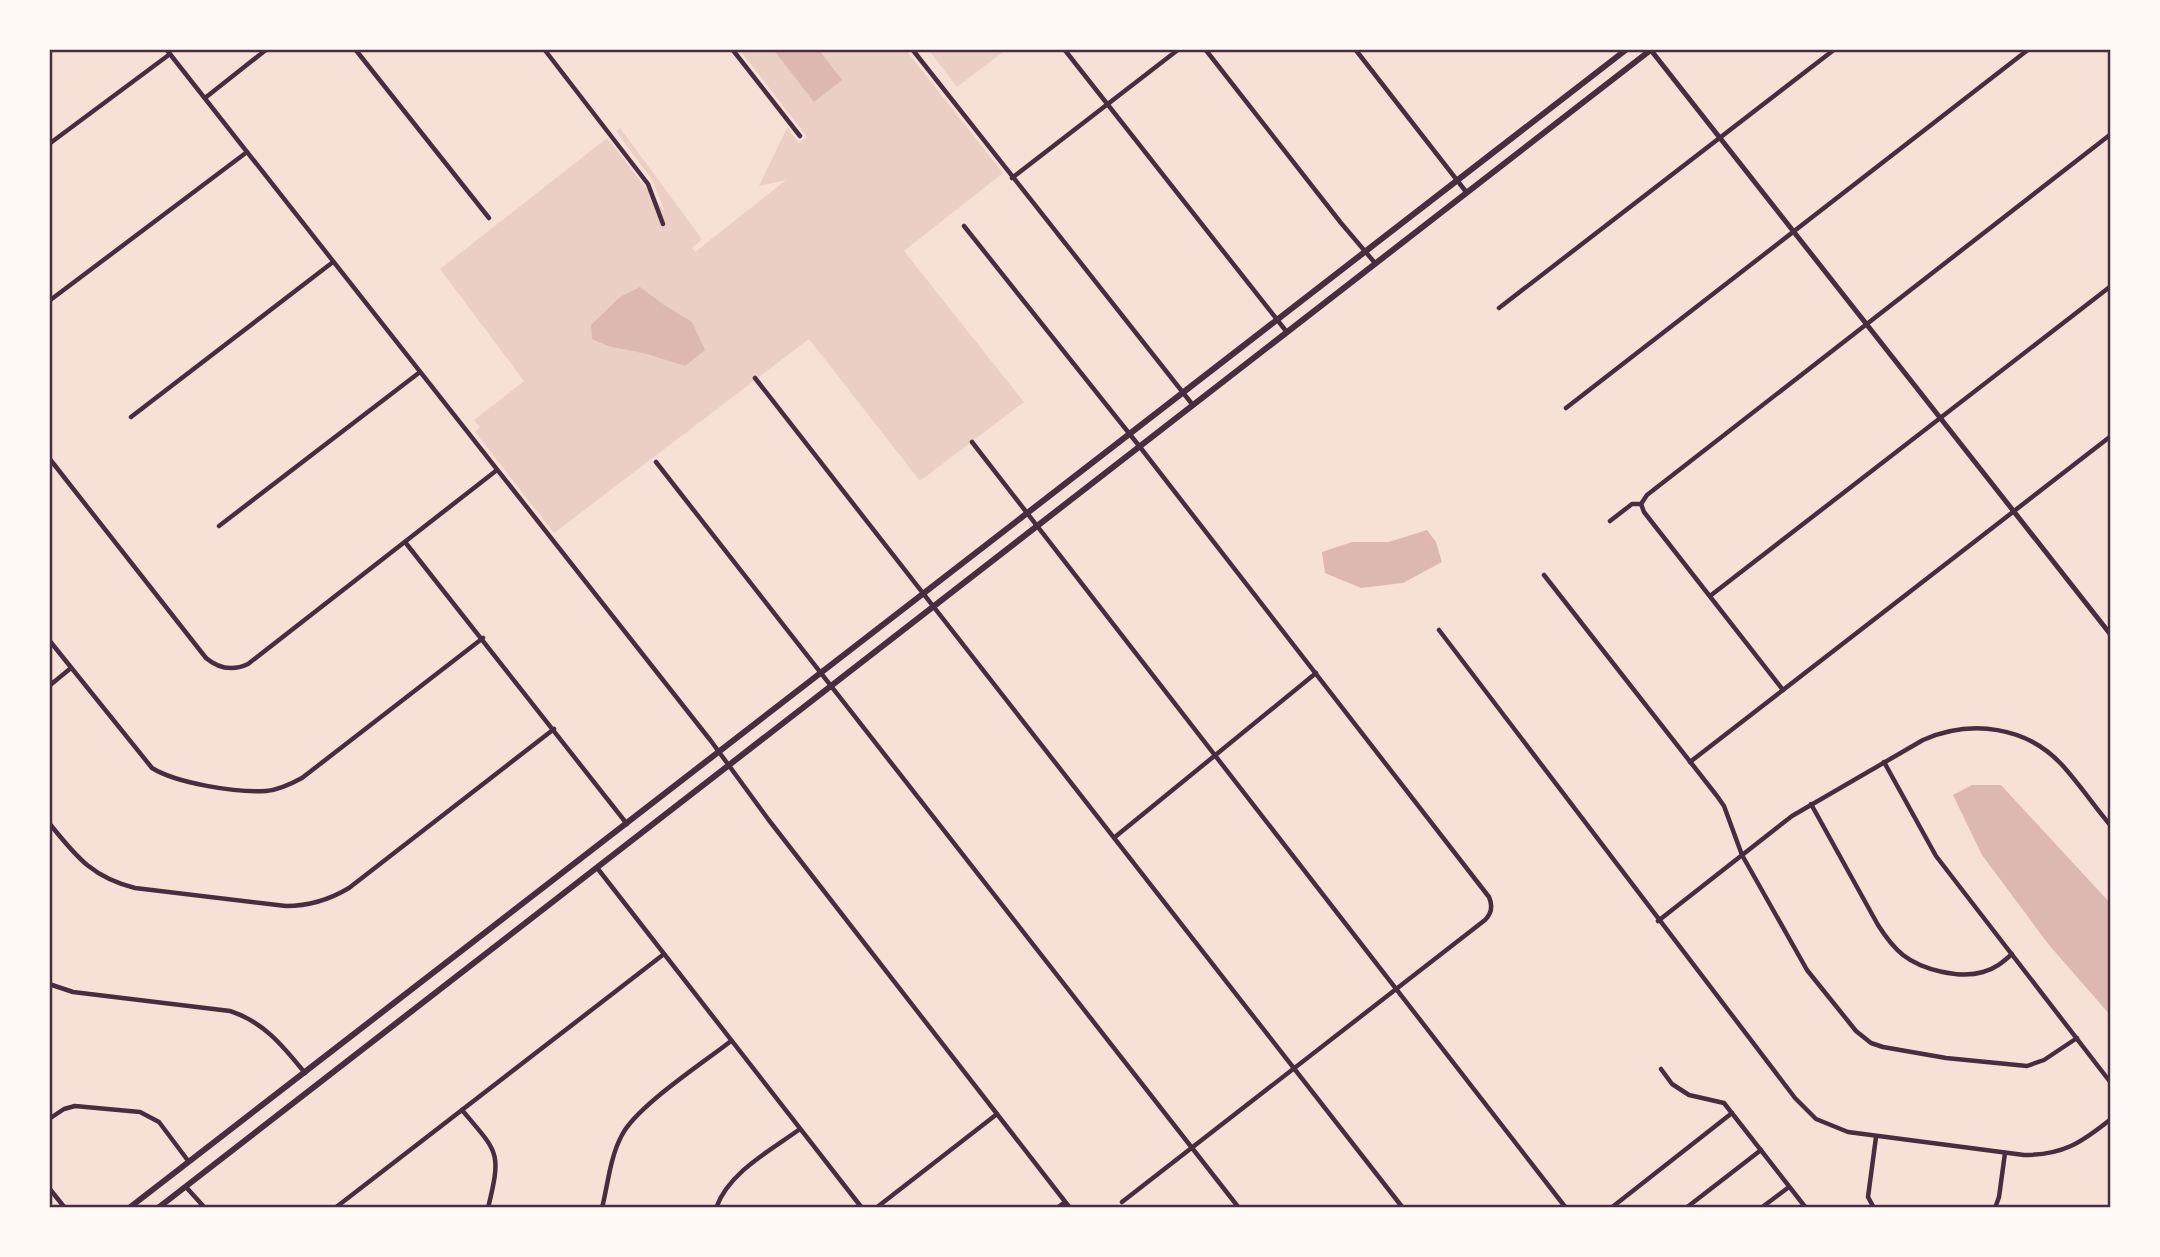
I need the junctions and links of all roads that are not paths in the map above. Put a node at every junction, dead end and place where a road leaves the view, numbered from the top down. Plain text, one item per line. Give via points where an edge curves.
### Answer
1 (267, 49) edge
2 (355, 49) edge
3 (544, 49) edge
4 (732, 49) edge
5 (912, 49) edge
6 (1064, 49) edge
7 (1179, 49) edge
8 (1205, 49) edge
9 (1355, 49) edge
10 (1627, 49) edge
11 (1651, 49) edge
12 (1835, 49) edge
13 (2029, 49) edge
14 (168, 51) edge
15 (205, 98) junction
16 (1108, 105) junction
17 (2111, 134) edge
18 (800, 136) dead end
19 (1719, 138) junction
20 (49, 144) edge
21 (247, 152) junction
22 (1012, 178) junction
23 (1456, 180) junction
24 (1467, 193) junction
25 (489, 218) dead end
26 (663, 224) dead end
27 (964, 226) dead end
28 (1793, 231) junction
29 (1365, 251) junction
30 (333, 262) junction
31 (1375, 263) junction
32 (2111, 286) edge
33 (49, 301) edge
34 (1499, 308) dead end
35 (1277, 319) junction
36 (1866, 325) junction
37 (1286, 331) junction
38 (420, 372) junction
39 (755, 378) dead end
40 (1182, 392) junction
41 (1192, 404) junction
42 (1566, 408) dead end
43 (131, 417) dead end
44 (1940, 419) junction
45 (1130, 434) junction
46 (2111, 436) edge
47 (972, 442) dead end
48 (1140, 447) junction
49 (49, 458) edge
50 (656, 462) dead end
51 (497, 470) junction
52 (1641, 504) junction
53 (2013, 512) junction
54 (1026, 513) junction
55 (1610, 521) dead end
56 (1037, 526) junction
57 (219, 527) dead end
58 (405, 542) junction
59 (1544, 575) dead end
60 (924, 592) junction
61 (1710, 596) junction
62 (934, 605) junction
63 (1439, 630) dead end
64 (2111, 635) edge
65 (483, 638) junction
66 (49, 640) edge
67 (71, 668) junction
68 (822, 672) junction
69 (1316, 673) junction
70 (832, 685) junction
71 (49, 686) edge
72 (1783, 690) junction
73 (554, 729) junction
74 (719, 752) junction
75 (1215, 756) junction
76 (1690, 762) junction
77 (1884, 762) junction
78 (729, 766) junction
79 (1811, 804) junction
80 (49, 823) edge
81 (627, 824) junction
82 (2111, 827) edge
83 (1115, 838) junction
84 (1742, 855) junction
85 (598, 869) junction
86 (1658, 921) junction
87 (664, 954) junction
88 (2012, 954) junction
89 (49, 984) edge
90 (1396, 988) junction
91 (2077, 1038) junction
92 (732, 1041) junction
93 (1294, 1069) junction
94 (1661, 1069) dead end
95 (305, 1073) junction
96 (2111, 1083) edge
97 (462, 1110) junction
98 (1732, 1113) junction
99 (997, 1115) junction
100 (49, 1119) edge
101 (2111, 1119) edge
102 (800, 1129) junction
103 (1876, 1137) junction
104 (1192, 1148) junction
105 (1760, 1150) junction
106 (2005, 1153) junction
107 (189, 1162) junction
108 (186, 1186) junction
109 (1789, 1186) junction
110 (49, 1188) edge
111 (1065, 1202) junction
112 (1122, 1202) dead end
113 (65, 1208) edge
114 (129, 1208) edge
115 (158, 1208) edge
116 (205, 1208) edge
117 (335, 1208) edge
118 (488, 1208) edge
119 (602, 1208) edge
120 (716, 1208) edge
121 (862, 1208) edge
122 (876, 1208) edge
123 (1057, 1208) edge
124 (1070, 1208) edge
125 (1239, 1208) edge
126 (1404, 1208) edge
127 (1566, 1208) edge
128 (1611, 1208) edge
129 (1686, 1208) edge
130 (1762, 1208) edge
131 (1806, 1208) edge
132 (1874, 1208) edge
133 (1995, 1208) edge

1 - 15 street
2 - 25 street
3 - 26 street via 648,184
4 - 18 street
5 - 22 street
6 - 16 street
7 - 16 street
8 - 29 street
9 - 23 street
10 - 23 main road
11 - 19 street
11 - 24 main road
12 - 19 street
13 - 28 street
14 - 15 street
14 - 20 street
15 - 21 street
16 - 22 street
16 - 35 street
17 - 36 street
19 - 28 street
19 - 34 street
21 - 30 street
21 - 33 street
22 - 40 street
23 - 24 street
23 - 29 main road
24 - 31 main road
27 - 45 street
28 - 36 street
28 - 42 street
29 - 31 street
29 - 35 main road
30 - 38 street
30 - 43 street
31 - 37 main road
32 - 44 street
35 - 37 street
35 - 40 main road
36 - 44 street
36 - 52 street
37 - 41 main road
38 - 51 street
38 - 57 street
39 - 60 street
40 - 41 street
40 - 45 main road
41 - 48 main road
44 - 53 street
44 - 61 street
45 - 48 street
45 - 54 main road
46 - 53 street
47 - 54 street
48 - 56 main road
48 - 69 street
49 - 58 street via 206,658 224,668 248,664
50 - 68 street
51 - 58 street
51 - 74 street
52 - 55 street via 1632,504
52 - 61 street
53 - 64 street
53 - 72 street
54 - 56 street
54 - 60 main road
56 - 62 main road
56 - 75 street
58 - 65 street
59 - 76 street
60 - 62 street
60 - 68 main road
61 - 72 street
62 - 70 main road
62 - 83 street
63 - 86 street
65 - 67 street via 302,778 265,791 184,782 163,775 152,768
65 - 73 street
66 - 67 street
67 - 71 street
68 - 70 street
68 - 74 main road
69 - 75 street
69 - 90 street via 1489,897 1491,911 1485,920
70 - 78 main road
70 - 104 street
72 - 76 street
73 - 80 street via 349,888 308,904 286,906 118,884 79,860
73 - 81 street
74 - 78 street
74 - 81 main road
75 - 83 street
75 - 90 street
76 - 84 street via 1724,806
77 - 79 street
77 - 82 street via 1944,732 1975,727 2008,732 2037,744 2057,760
77 - 88 street via 1936,856
78 - 85 main road
78 - 99 street
79 - 84 street
79 - 88 street via 1878,925 1904,956 1935,969 1975,974 1992,969
81 - 95 main road
83 - 93 street
84 - 86 street
84 - 91 street via 1807,970 1871,1043 2017,1066 2044,1060
85 - 87 street
85 - 108 main road
86 - 103 street via 1802,1107 1839,1130
87 - 92 street
87 - 97 street
88 - 91 street
89 - 95 street via 73,992 241,1014 271,1034
90 - 93 street
90 - 127 street
91 - 96 street
92 - 102 street
92 - 119 street via 626,1127
93 - 104 street
93 - 126 street
94 - 98 street via 1681,1091 1724,1103
95 - 107 main road
97 - 117 street
97 - 118 street via 488,1141 496,1159
98 - 105 street
98 - 128 street
99 - 111 street
99 - 122 street
100 - 107 street via 75,1106 140,1112 159,1122
101 - 106 street via 2085,1139 2057,1152
102 - 120 street via 736,1177
102 - 121 street
103 - 106 street
103 - 132 street via 1868,1197
104 - 112 street
104 - 125 street
105 - 109 street
105 - 129 street
106 - 133 street
107 - 114 main road
108 - 115 main road
108 - 116 street
109 - 130 street
109 - 131 street
110 - 113 street
111 - 123 street
111 - 124 street

